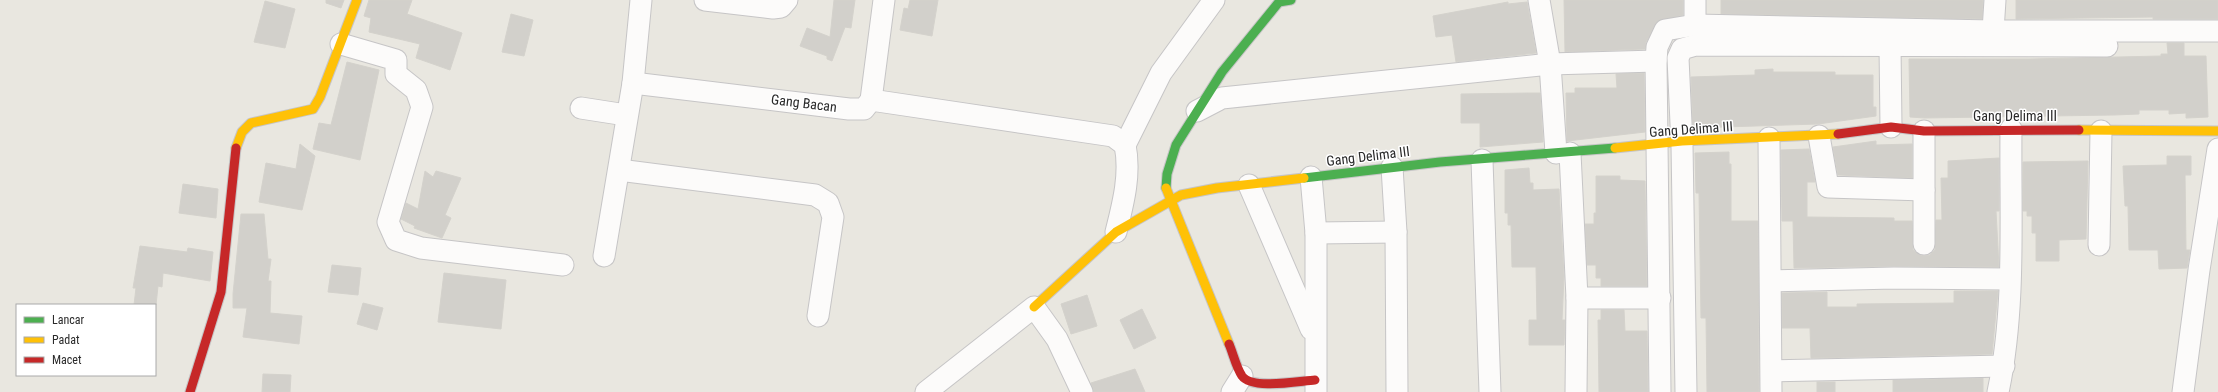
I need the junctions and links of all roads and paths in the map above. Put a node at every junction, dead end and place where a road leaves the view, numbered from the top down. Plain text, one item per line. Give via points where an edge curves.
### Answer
1 (357, 0) edge
2 (642, 0) edge
3 (705, 0) edge
4 (787, 0) edge
5 (884, 0) edge
6 (1214, 0) edge
7 (1291, 0) edge
8 (1539, 0) edge
9 (1695, 0) edge
10 (1995, 0) edge
11 (1695, 25) junction
12 (1992, 31) junction
13 (2218, 31) edge
14 (341, 44) junction
15 (1890, 46) junction
16 (2218, 46) edge
17 (1656, 61) junction
18 (1550, 64) junction
19 (633, 83) junction
20 (871, 100) junction
21 (581, 108) dead end
22 (1196, 111) junction
23 (626, 115) junction
24 (1891, 127) junction
25 (2011, 129) junction
26 (1924, 131) junction
27 (2100, 131) junction
28 (2218, 131) edge
29 (1819, 136) junction
30 (1769, 138) junction
31 (1682, 141) junction
32 (1125, 145) junction
33 (1659, 145) junction
34 (2218, 149) edge
35 (1563, 153) junction
36 (1482, 160) junction
37 (1392, 167) junction
38 (619, 170) junction
39 (1311, 177) junction
40 (1249, 185) junction
41 (1924, 190) junction
42 (1170, 201) junction
43 (1116, 232) junction
44 (1316, 232) junction
45 (1396, 232) junction
46 (1924, 244) dead end
47 (2099, 245) dead end
48 (604, 256) dead end
49 (563, 265) dead end
50 (2009, 279) junction
51 (1771, 281) junction
52 (1577, 298) junction
53 (1660, 298) junction
54 (1034, 307) junction
55 (818, 316) dead end
56 (1314, 337) junction
57 (2004, 366) junction
58 (1772, 370) junction
59 (1237, 384) edge
60 (1316, 386) edge
61 (190, 392) edge
62 (926, 392) edge
63 (1082, 392) edge
64 (1397, 392) edge
65 (1490, 392) edge
66 (1576, 392) edge
67 (1660, 392) edge
68 (1686, 392) edge
69 (1771, 392) edge
70 (1998, 392) edge
71 (2183, 392) edge

1 - 14 street
2 - 19 street
3 - 4 street via 773,8 781,7
5 - 20 street
6 - 32 street via 1161,73
7 - 22 street via 1279,2 1265,17 1222,72
8 - 18 street
9 - 11 street
10 - 12 street
11 - 12 street
11 - 17 street via 1665,30 1657,47
12 - 13 street
14 - 49 street via 396,60 396,74 416,90 422,107 388,222 396,240 421,248
14 - 61 street via 313,109 256,119 246,125 240,134 233,168 218,305 194,372
15 - 16 street
15 - 24 street
15 - 31 street via 1696,45 1682,49 1678,58
17 - 18 street
17 - 33 street
18 - 22 street via 1222,98
18 - 35 street
19 - 20 street, Gang Bacan via 858,110 864,109
19 - 23 street
20 - 32 street via 1113,136
21 - 23 street
22 - 42 street via 1176,145 1167,174 1166,190
23 - 38 street
24 - 26 street, Gang Delima III
24 - 29 street, Gang Delima III
25 - 26 street, Gang Delima III
25 - 27 street, Gang Delima III
25 - 50 street
26 - 41 street
27 - 28 street, Gang Delima III
27 - 47 street
29 - 30 street, Gang Delima III
29 - 41 street via 1828,187
30 - 31 street, Gang Delima III
30 - 51 street
31 - 33 street, Gang Delima III
31 - 68 street
32 - 43 street via 1128,158 1125,194
33 - 35 street, Gang Delima III
33 - 53 street
34 - 71 street via 2198,270
35 - 36 street, Gang Delima III
35 - 52 street
36 - 37 street, Gang Delima III
36 - 65 street
37 - 39 street, Gang Delima III
37 - 45 street
38 - 48 street
38 - 55 street via 815,195 828,203 833,217
39 - 40 street, Gang Delima III
39 - 44 street
40 - 42 street, Gang Delima III via 1181,195
40 - 56 street
41 - 46 street
42 - 43 street, Gang Delima III
42 - 59 street
43 - 54 street, Gang Delima III
44 - 45 street
44 - 56 street
45 - 64 street
50 - 51 street
50 - 57 street
51 - 58 street
52 - 53 street
52 - 66 street
53 - 67 street
54 - 62 street
54 - 63 street via 1057,339
56 - 60 street
57 - 58 street
57 - 70 street
58 - 69 street
59 - 60 street via 1246,380

